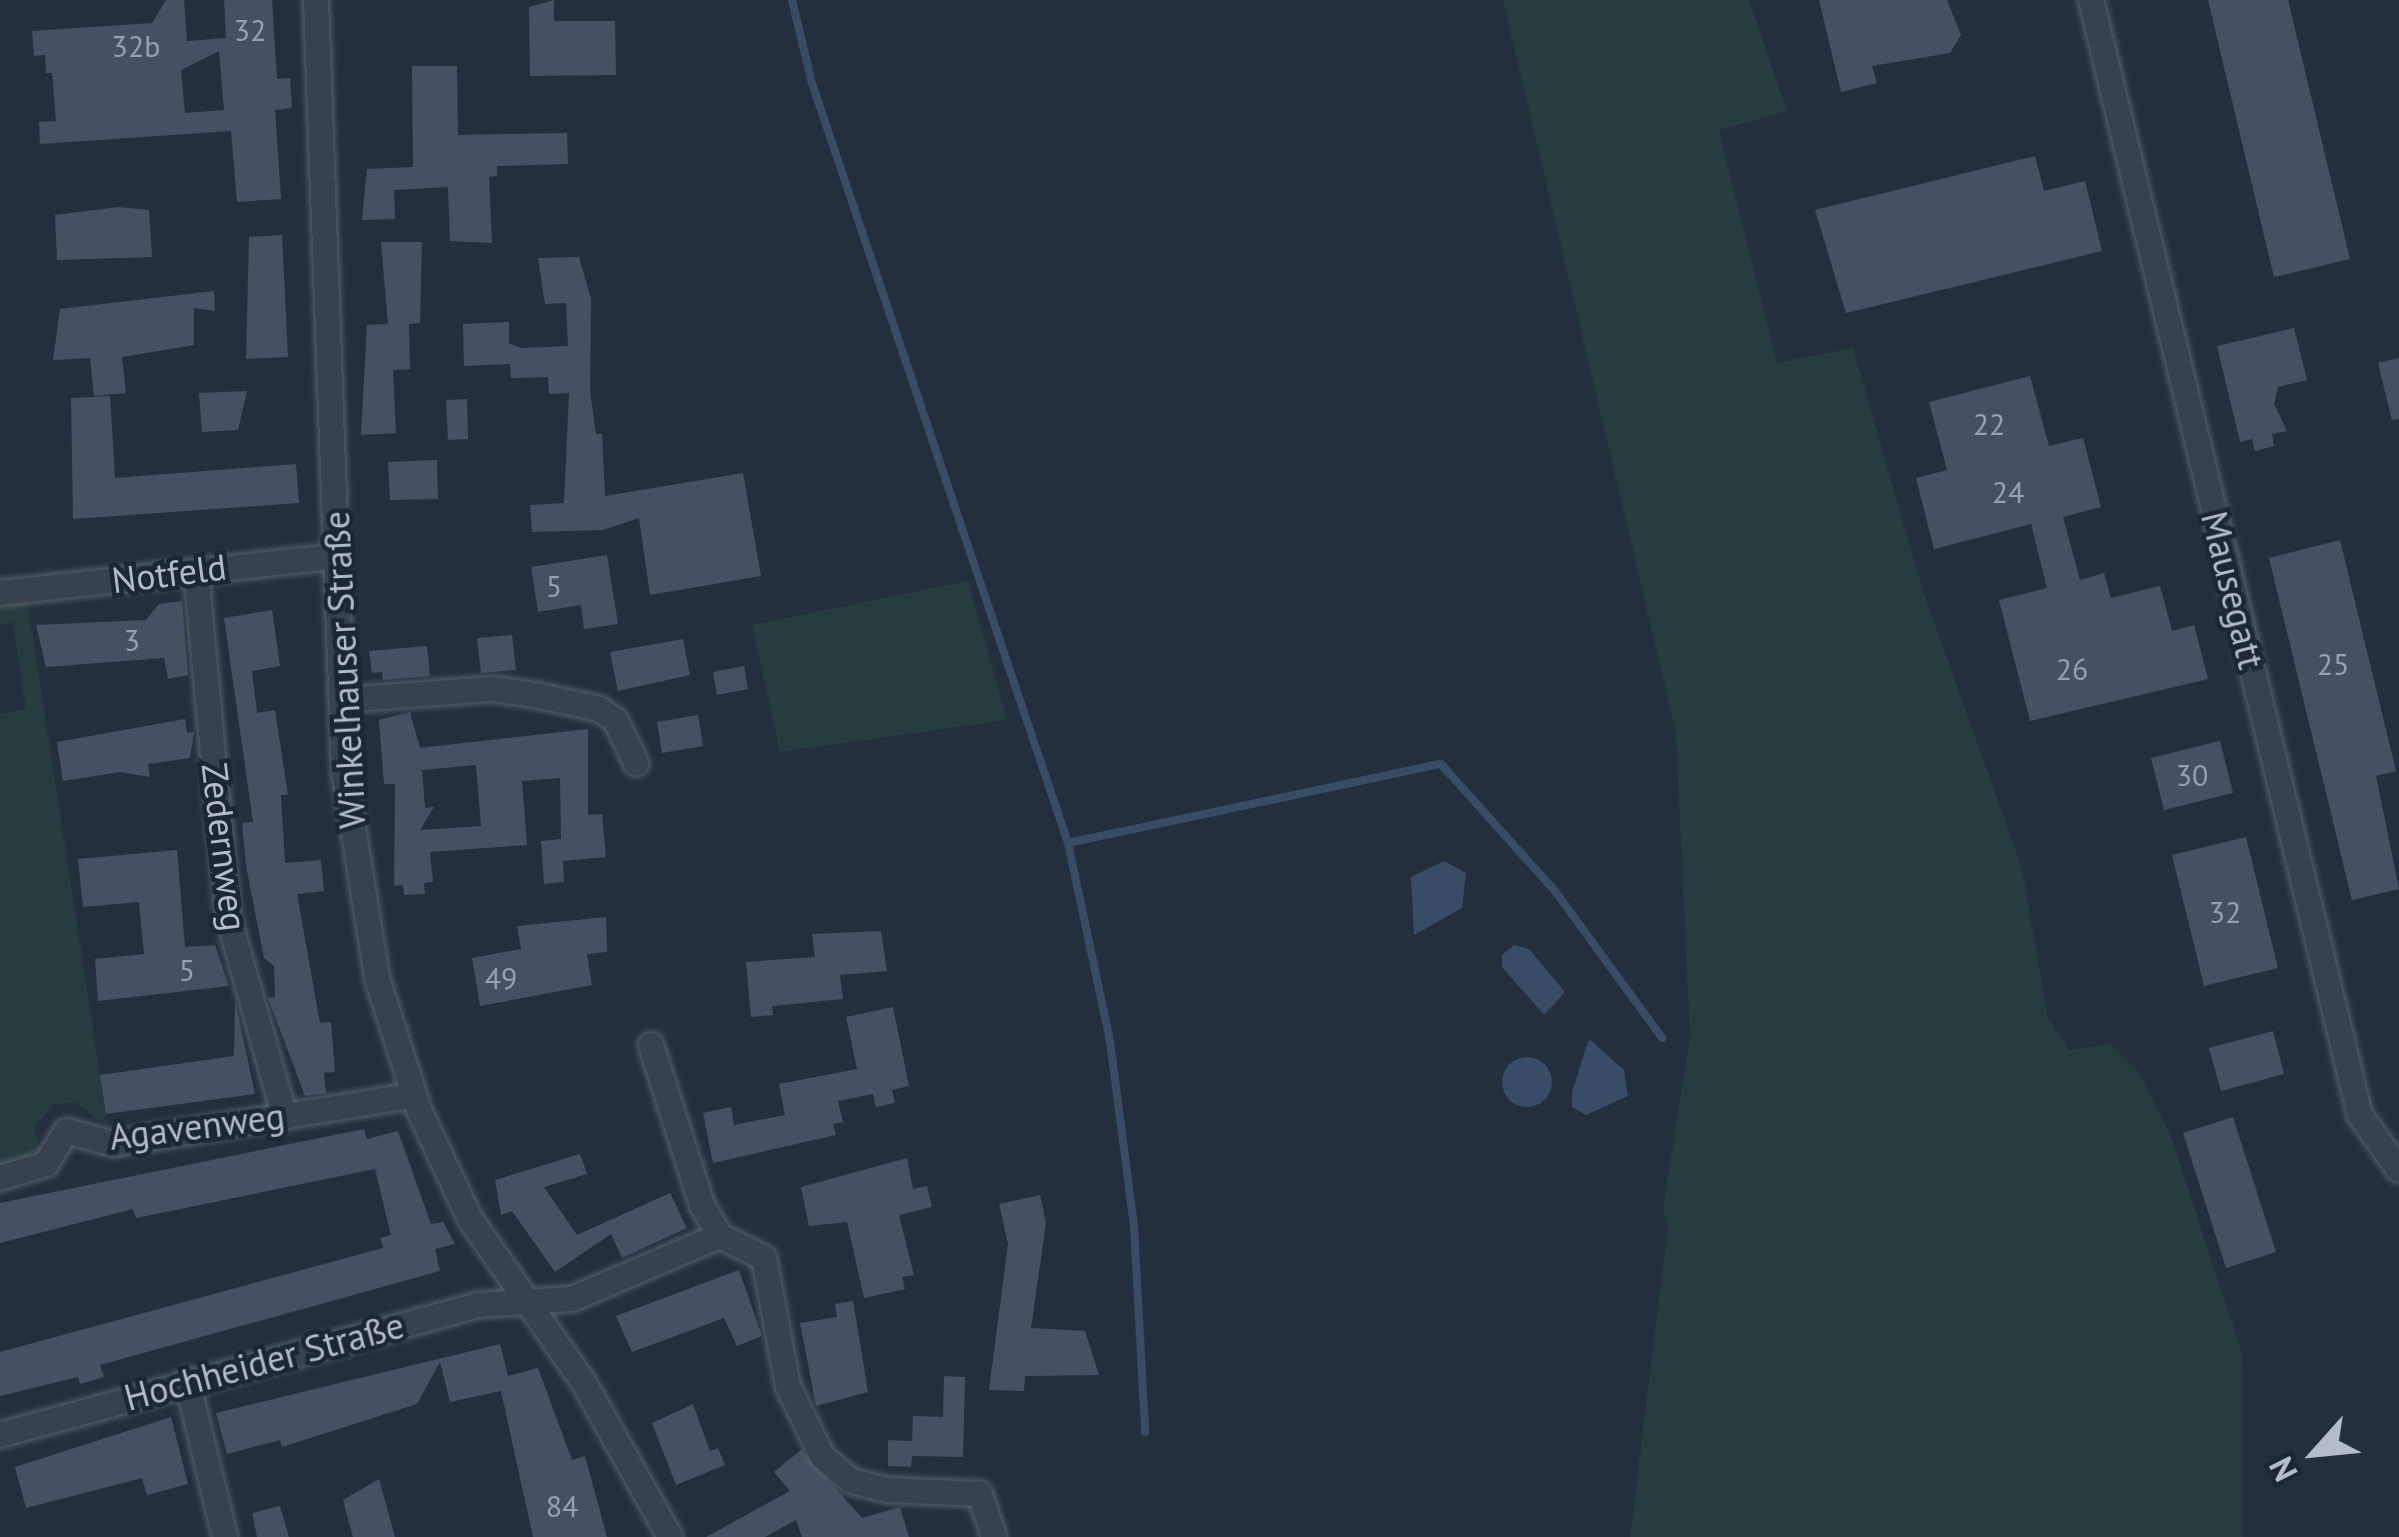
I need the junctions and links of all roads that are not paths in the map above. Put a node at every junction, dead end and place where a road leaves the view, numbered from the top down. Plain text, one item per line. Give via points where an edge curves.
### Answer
1 (316, 0) edge
2 (2091, 0) edge
3 (338, 556) junction
4 (196, 571) junction
5 (0, 593) edge
6 (342, 700) junction
7 (636, 763) dead end
8 (651, 1045) dead end
9 (414, 1095) junction
10 (285, 1117) junction
11 (2399, 1170) edge
12 (0, 1178) edge
13 (720, 1236) junction
14 (532, 1300) junction
15 (187, 1380) junction
16 (0, 1435) edge
17 (226, 1537) edge
18 (670, 1537) edge
19 (994, 1537) edge

1 - 3 street, Winkelhauser Straße
2 - 11 street, Mausegatt via 2360,1115
3 - 4 street, Notfeld
3 - 6 street, Winkelhauser Straße
4 - 5 street, Notfeld
4 - 10 street, Zedernweg via 228,916
6 - 7 street via 492,688 535,694 616,721
6 - 9 street, Winkelhauser Straße via 362,914
8 - 13 street via 702,1205
9 - 10 street, Agavenweg
9 - 14 street, Winkelhauser Straße via 470,1220
10 - 12 street, Agavenweg via 112,1144 67,1131 46,1164
13 - 14 street via 572,1299
13 - 19 street via 764,1258 788,1386 822,1456 851,1480 888,1490 980,1494
14 - 15 street, Hochheider Straße via 477,1305
14 - 18 street, Winkelhauser Straße via 649,1488
15 - 16 street, Hochheider Straße
15 - 17 street

